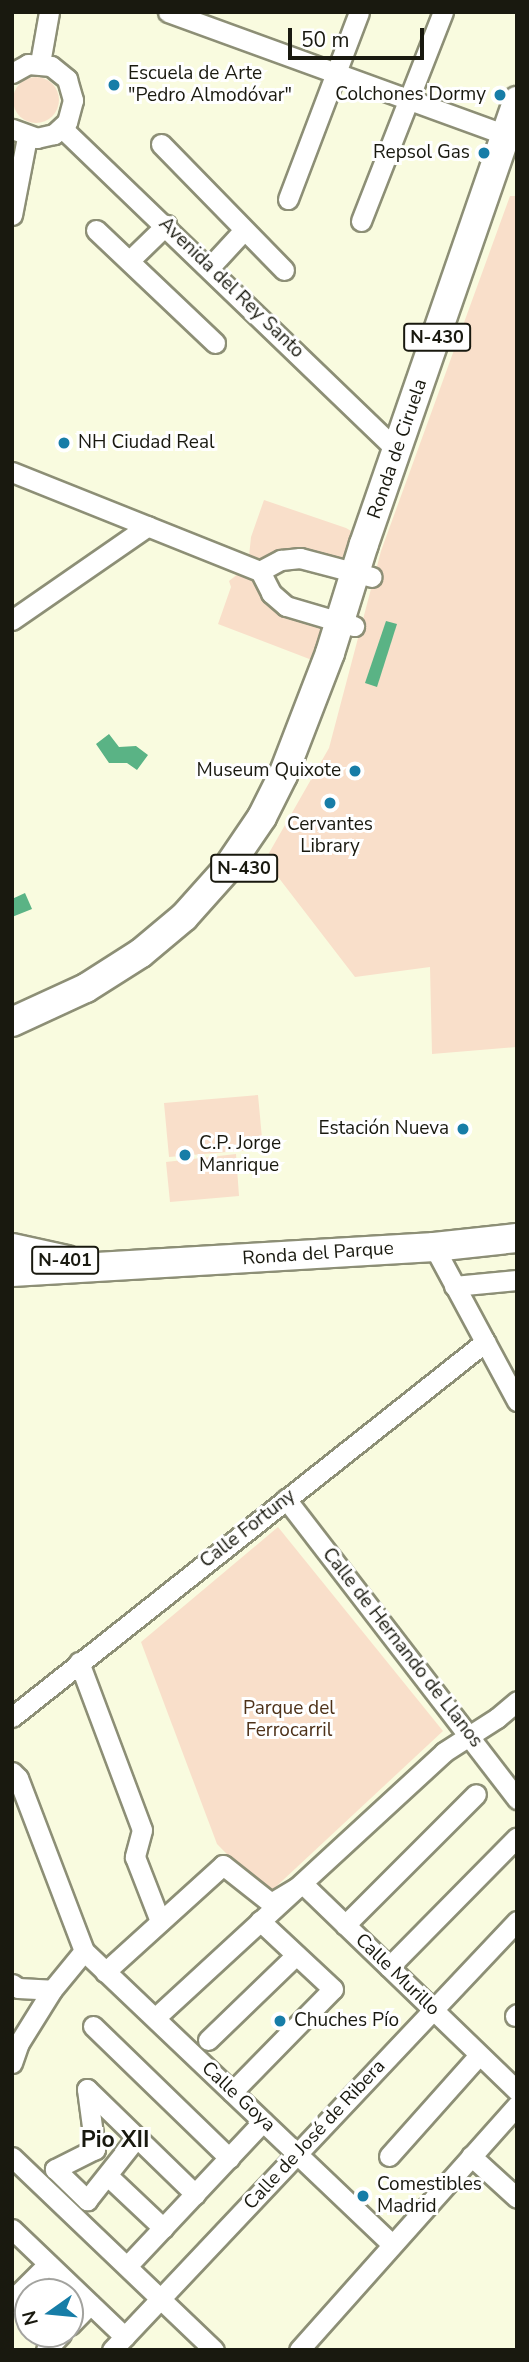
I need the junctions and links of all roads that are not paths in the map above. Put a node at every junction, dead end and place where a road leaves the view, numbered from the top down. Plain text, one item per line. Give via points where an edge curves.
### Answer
1 (49, 12) edge
2 (168, 12) edge
3 (359, 12) edge
4 (443, 12) edge
5 (40, 63) junction
6 (12, 73) edge
7 (335, 74) junction
8 (410, 101) junction
9 (517, 101) edge
10 (62, 128) junction
11 (20, 133) edge
12 (513, 141) edge
13 (160, 144) dead end
14 (288, 199) dead end
15 (12, 215) edge
16 (361, 221) dead end
17 (166, 225) junction
18 (96, 230) dead end
19 (243, 230) junction
20 (129, 261) junction
21 (209, 268) junction
22 (284, 270) dead end
23 (215, 343) dead end
24 (398, 451) junction
25 (12, 472) edge
26 (148, 526) junction
27 (260, 571) junction
28 (355, 599) junction
29 (12, 620) edge
30 (12, 1022) edge
31 (12, 1037) edge
32 (517, 1238) edge
33 (434, 1247) junction
34 (12, 1248) edge
35 (118, 1266) junction
36 (12, 1272) edge
37 (517, 1280) edge
38 (454, 1286) junction
39 (485, 1342) junction
40 (517, 1401) edge
41 (286, 1499) junction
42 (79, 1662) junction
43 (517, 1701) edge
44 (12, 1717) edge
45 (469, 1735) junction
46 (14, 1776) edge
47 (476, 1794) dead end
48 (517, 1799) edge
49 (517, 1837) edge
50 (303, 1884) junction
51 (160, 1921) junction
52 (260, 1921) junction
53 (517, 1921) edge
54 (345, 1925) junction
55 (84, 1951) junction
56 (296, 1955) junction
57 (389, 1968) junction
58 (105, 1972) junction
59 (12, 1984) edge
60 (52, 1990) junction
61 (432, 2009) junction
62 (155, 2018) junction
63 (93, 2026) dead end
64 (208, 2040) dead end
65 (479, 2055) junction
66 (12, 2063) edge
67 (517, 2091) edge
68 (232, 2092) junction
69 (517, 2105) edge
70 (263, 2121) junction
71 (137, 2137) junction
72 (298, 2154) junction
73 (389, 2156) dead end
74 (471, 2156) junction
75 (12, 2157) edge
76 (229, 2158) junction
77 (108, 2176) junction
78 (195, 2194) junction
79 (517, 2198) edge
80 (163, 2228) junction
81 (12, 2230) edge
82 (392, 2244) junction
83 (48, 2264) junction
84 (128, 2265) junction
85 (161, 2298) junction
86 (12, 2300) edge
87 (90, 2304) junction
88 (84, 2310) edge
89 (118, 2343) edge
90 (214, 2350) edge
91 (299, 2350) edge

1 - 5 street
2 - 7 street
3 - 7 street
4 - 8 street
5 - 6 street
5 - 10 street via 57,69 71,86 73,107
7 - 8 street
7 - 14 street
8 - 12 street
8 - 16 street
9 - 12 highway, Ronda de Ciruela / N-430
10 - 11 street via 45,137
10 - 17 street, Avenida del Rey Santo
11 - 15 street
12 - 24 highway, Ronda de Ciruela / N-430
12 - 28 highway, Ronda de Ciruela / N-430
13 - 19 street
17 - 20 street
17 - 21 street, Avenida del Rey Santo
18 - 20 street
19 - 21 street
19 - 22 street
20 - 23 street
21 - 24 street, Avenida del Rey Santo
24 - 28 highway, Ronda de Ciruela / N-430
25 - 26 street
26 - 27 street
26 - 29 street
27 - 28 street via 281,560 300,558
27 - 28 street via 271,593 286,606
28 - 30 highway, N-430 via 283,775 262,817 226,870 184,917 141,953 86,988
28 - 31 highway, N-430 via 291,793 252,859 207,915 145,969
32 - 33 highway, Ronda del Parque
33 - 35 highway, Ronda del Parque
33 - 38 street
34 - 35 highway, Ronda del Parque / N-401
35 - 36 highway, Ronda del Parque
37 - 38 street
38 - 39 street
39 - 40 street
39 - 41 street, Calle Fortuny
41 - 42 street, Calle Fortuny
41 - 45 street, Calle de Hernando de Llanos
42 - 44 street, Calle Fortuny
42 - 51 street via 142,1830 135,1857
43 - 45 street
45 - 48 street, Calle de Hernando de Llanos
45 - 50 street via 444,1752
46 - 55 street
47 - 54 street
49 - 57 street
50 - 51 street via 271,1903 223,1865
50 - 52 street
50 - 54 street, Calle Murillo
51 - 58 street
52 - 56 street
52 - 62 street
53 - 61 street, Calle de José de Ribera
54 - 57 street, Calle Murillo
55 - 58 street, Calle Goya
55 - 60 street
56 - 64 street
56 - 68 street via 333,1989
57 - 61 street, Calle Murillo
58 - 62 street, Calle Goya
59 - 60 street
60 - 66 street
61 - 65 street, Calle Murillo
61 - 72 street, Calle de José de Ribera
62 - 68 street, Calle Goya
63 - 76 street
65 - 67 street, Calle Murillo
65 - 73 street
68 - 70 street, Calle Goya
69 - 74 street
70 - 72 street, Calle Goya
70 - 76 street
71 - 77 street
71 - 77 street via 87,2089 95,2150 55,2169 87,2200
71 - 78 street
72 - 82 street, Calle Goya
72 - 85 street, Calle de José de Ribera
74 - 79 street
74 - 82 street
75 - 84 street
76 - 78 street
77 - 80 street
78 - 80 street
80 - 84 street
81 - 83 street
82 - 91 street
83 - 86 street
83 - 87 street
84 - 85 street
85 - 89 street, Calle de José de Ribera
85 - 90 street
87 - 88 street
87 - 89 street

